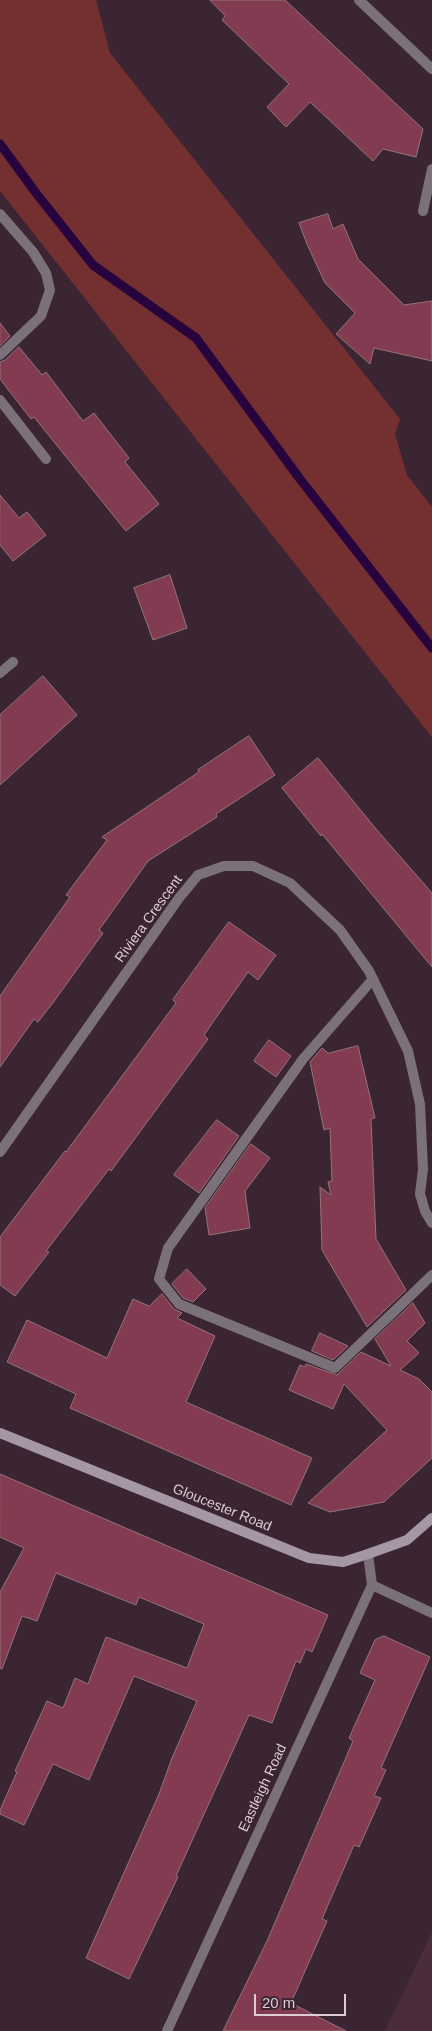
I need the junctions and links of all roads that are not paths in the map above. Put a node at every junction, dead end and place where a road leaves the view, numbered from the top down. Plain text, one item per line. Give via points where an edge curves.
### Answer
1 (359, 0) edge
2 (432, 70) edge
3 (432, 169) edge
4 (423, 211) dead end
5 (0, 214) edge
6 (0, 355) edge
7 (0, 400) edge
8 (46, 459) dead end
9 (13, 662) dead end
10 (0, 673) edge
11 (373, 979) junction
12 (0, 1152) edge
13 (432, 1223) edge
14 (432, 1275) edge
15 (0, 1433) edge
16 (432, 1518) edge
17 (368, 1554) junction
18 (372, 1585) junction
19 (432, 1613) edge
20 (167, 2031) edge

1 - 2 street
3 - 4 street
5 - 6 street via 33,252 46,273 50,290 41,316
7 - 8 street
9 - 10 street
11 - 12 street, Riviera Crescent via 340,930 290,883 253,866 224,866 198,875
11 - 13 street, Riviera Crescent via 408,1051 420,1104 423,1169 420,1194
11 - 14 street via 303,1059 207,1193 168,1248 159,1280 179,1304 335,1368
15 - 17 street, Gloucester Road via 309,1558 343,1562
16 - 17 street, Gloucester Road via 407,1540
17 - 18 street
18 - 19 street
18 - 20 street, Eastleigh Road

